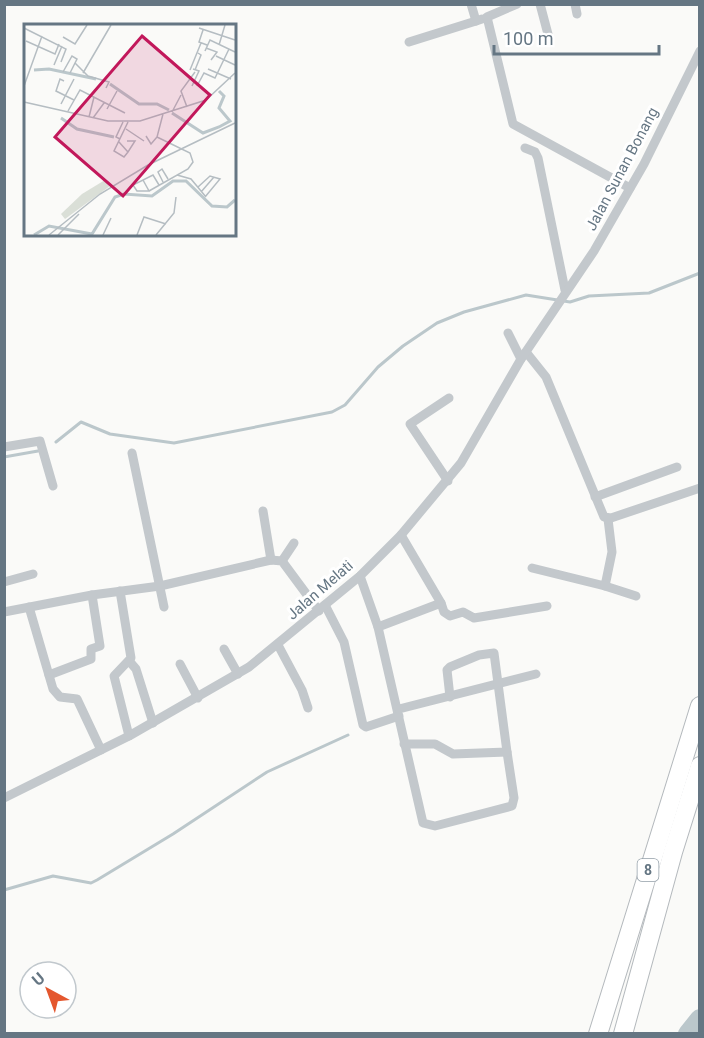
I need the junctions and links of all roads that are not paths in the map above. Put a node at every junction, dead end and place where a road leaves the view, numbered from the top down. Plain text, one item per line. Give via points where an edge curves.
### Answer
1 (471, 4) edge
2 (540, 4) edge
3 (519, 5) edge
4 (487, 17) junction
5 (476, 21) junction
6 (549, 38) dead end
7 (409, 42) dead end
8 (699, 51) edge
9 (525, 148) dead end
10 (630, 188) junction
11 (563, 296) junction
12 (508, 333) dead end
13 (524, 355) junction
14 (448, 398) dead end
15 (4, 447) edge
16 (132, 453) dead end
17 (677, 467) dead end
18 (448, 481) junction
19 (53, 486) dead end
20 (699, 488) edge
21 (595, 497) junction
22 (263, 511) dead end
23 (608, 519) junction
24 (401, 535) junction
25 (294, 543) dead end
26 (272, 560) junction
27 (282, 561) junction
28 (532, 568) dead end
29 (33, 574) dead end
30 (360, 576) junction
31 (4, 582) edge
32 (160, 586) junction
33 (605, 586) junction
34 (120, 591) junction
35 (92, 595) junction
36 (636, 596) dead end
37 (441, 603) junction
38 (547, 606) dead end
39 (29, 607) junction
40 (164, 607) dead end
41 (322, 608) junction
42 (4, 612) edge
43 (378, 627) junction
44 (278, 645) junction
45 (224, 649) dead end
46 (130, 662) junction
47 (180, 664) dead end
48 (238, 674) junction
49 (536, 674) dead end
50 (49, 675) junction
51 (499, 683) junction
52 (450, 697) junction
53 (198, 698) junction
54 (699, 706) edge
55 (308, 708) dead end
56 (397, 715) junction
57 (153, 723) junction
58 (129, 736) junction
59 (404, 744) junction
60 (100, 750) junction
61 (507, 752) junction
62 (699, 766) edge
63 (4, 798) edge
64 (598, 1034) edge
65 (623, 1034) edge

1 - 5 street
2 - 6 street
3 - 4 street
4 - 5 street
4 - 10 street via 513,124
5 - 7 street
8 - 10 street, Jalan Sunan Bonang
9 - 11 street via 538,158
10 - 11 street, Jalan Sunan Bonang
11 - 13 street, Jalan Melati
12 - 13 street
13 - 18 street, Jalan Melati
13 - 21 street via 546,377
14 - 18 street via 410,424
15 - 19 street via 40,441
16 - 32 street
17 - 21 street
18 - 24 street, Jalan Melati
20 - 23 street
21 - 23 street
22 - 26 street
23 - 33 street via 612,552
24 - 30 street, Jalan Melati
24 - 37 street
25 - 27 street
26 - 27 street
26 - 32 street
27 - 41 street
28 - 33 street
29 - 31 street
30 - 41 street, Jalan Melati
30 - 43 street
32 - 34 street
32 - 40 street
33 - 36 street
34 - 35 street
34 - 46 street
35 - 39 street
35 - 50 street via 100,646 91,650 91,659
37 - 38 street via 450,616 463,612 474,618
37 - 43 street
39 - 42 street
39 - 50 street
41 - 44 street, Jalan Melati
41 - 56 street via 344,642 363,725
43 - 56 street
44 - 48 street, Jalan Melati
44 - 55 street
45 - 48 street
46 - 57 street via 136,669
46 - 58 street via 114,676
47 - 53 street
48 - 53 street, Jalan Melati
49 - 51 street
50 - 60 street via 57,695 77,699
51 - 52 street
51 - 52 street via 494,653 479,655 447,670
51 - 61 street
52 - 56 street
53 - 57 street, Jalan Melati
54 - 64 highway, 8
56 - 59 street
57 - 58 street, Jalan Melati
58 - 60 street, Jalan Melati
59 - 61 street via 435,744 453,754
59 - 61 street via 422,822 435,826 514,804
60 - 63 street, Jalan Melati
62 - 65 highway, 8

